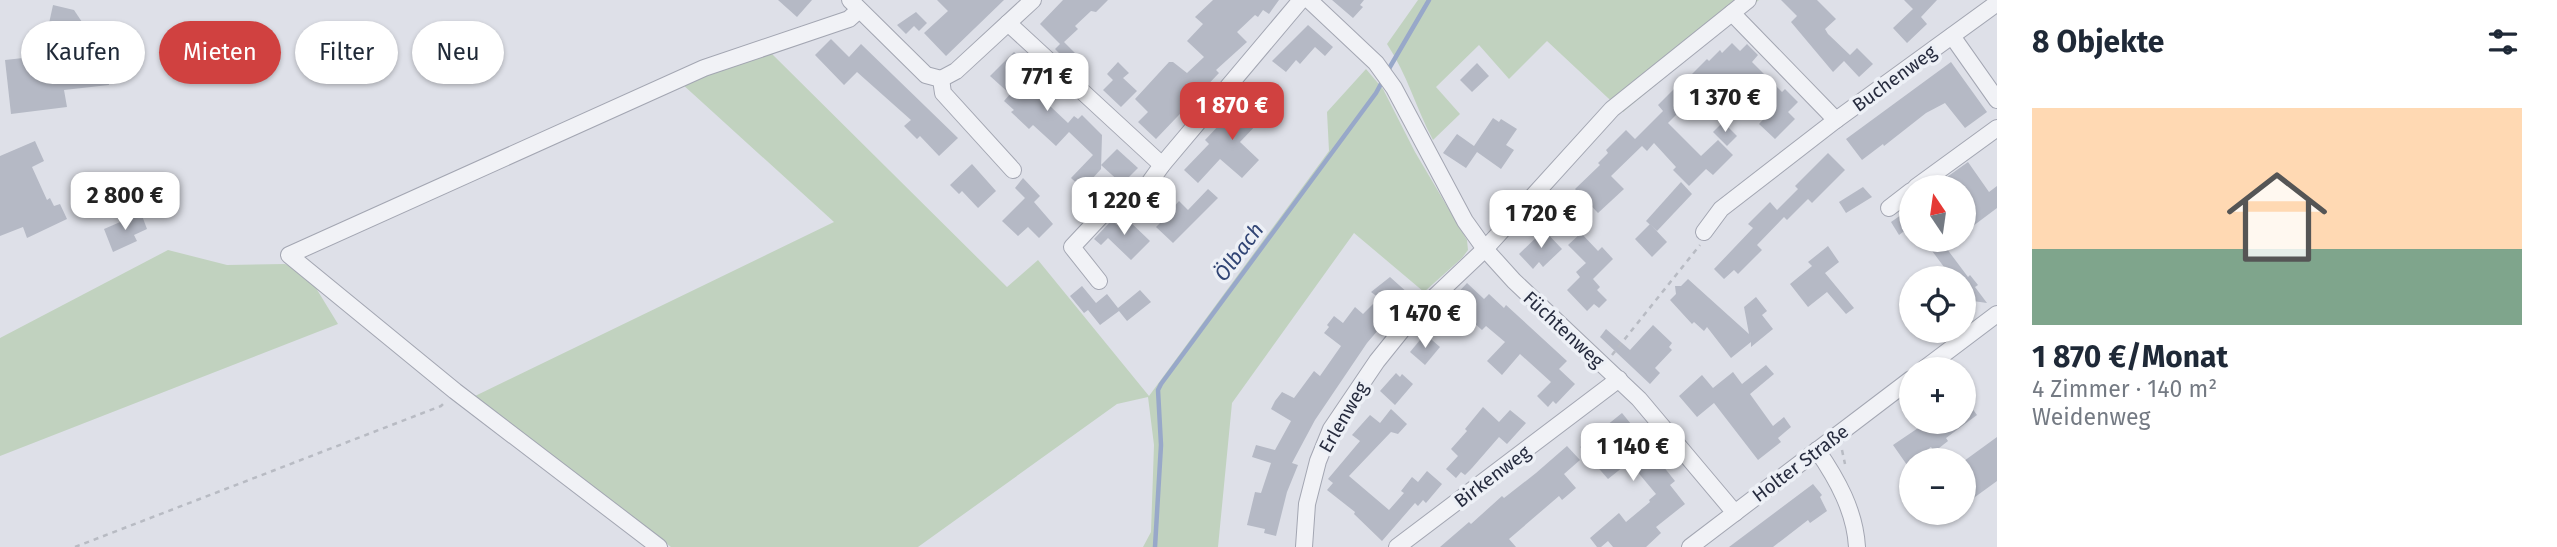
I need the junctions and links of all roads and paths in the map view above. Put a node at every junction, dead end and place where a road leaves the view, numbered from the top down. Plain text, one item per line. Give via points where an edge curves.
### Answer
1 (1032, 0) edge
2 (1301, 0) edge
3 (1310, 0) edge
4 (1748, 0) edge
5 (1997, 3) edge
6 (854, 5) edge
7 (1732, 13) junction
8 (1007, 23) junction
9 (1952, 36) junction
10 (940, 79) junction
11 (1997, 100) edge
12 (1836, 120) junction
13 (1997, 128) edge
14 (1162, 165) junction
15 (1013, 170) dead end
16 (1932, 175) edge
17 (1899, 200) edge
18 (1889, 208) dead end
19 (1704, 232) joint
20 (1485, 248) junction
21 (1099, 281) dead end
22 (1997, 314) edge
23 (1940, 357) edge
24 (1603, 366) junction
25 (1619, 379) junction
26 (1899, 388) edge
27 (455, 391) junction
28 (1817, 450) junction
29 (1735, 513) junction
30 (75, 547) edge
31 (659, 547) edge
32 (1304, 547) edge
33 (1397, 547) edge
34 (1690, 547) edge
35 (1857, 547) edge

1 - 8 street
2 - 14 street
3 - 20 street, Füchtenweg via 1376,63 1394,88 1465,221
4 - 7 street, Erlenweg
5 - 9 street, Buchenweg
6 - 10 street via 926,75
6 - 27 street via 849,19 704,68 289,255
7 - 12 street, Buchenweg
7 - 20 street, Erlenweg via 1612,109
8 - 10 street via 956,71
8 - 14 street
9 - 11 street, Buchenweg
9 - 12 street, Buchenweg
10 - 15 street via 943,93
12 - 19 street, Buchenweg via 1721,209
13 - 16 street
14 - 21 street via 1137,200 1116,200 1072,247
17 - 18 street
19 - 24 path via 1699,248
20 - 24 street, Füchtenweg
20 - 32 street, Erlenweg via 1410,320 1331,429 1307,504
22 - 23 street
24 - 25 street, Füchtenweg
25 - 29 street, Füchtenweg
25 - 33 street, Birkenweg
26 - 28 street, Holter Straße
27 - 30 path via 441,406
27 - 31 street
28 - 29 street, Holter Straße
28 - 35 street via 1850,509
29 - 34 street, Holter Straße

